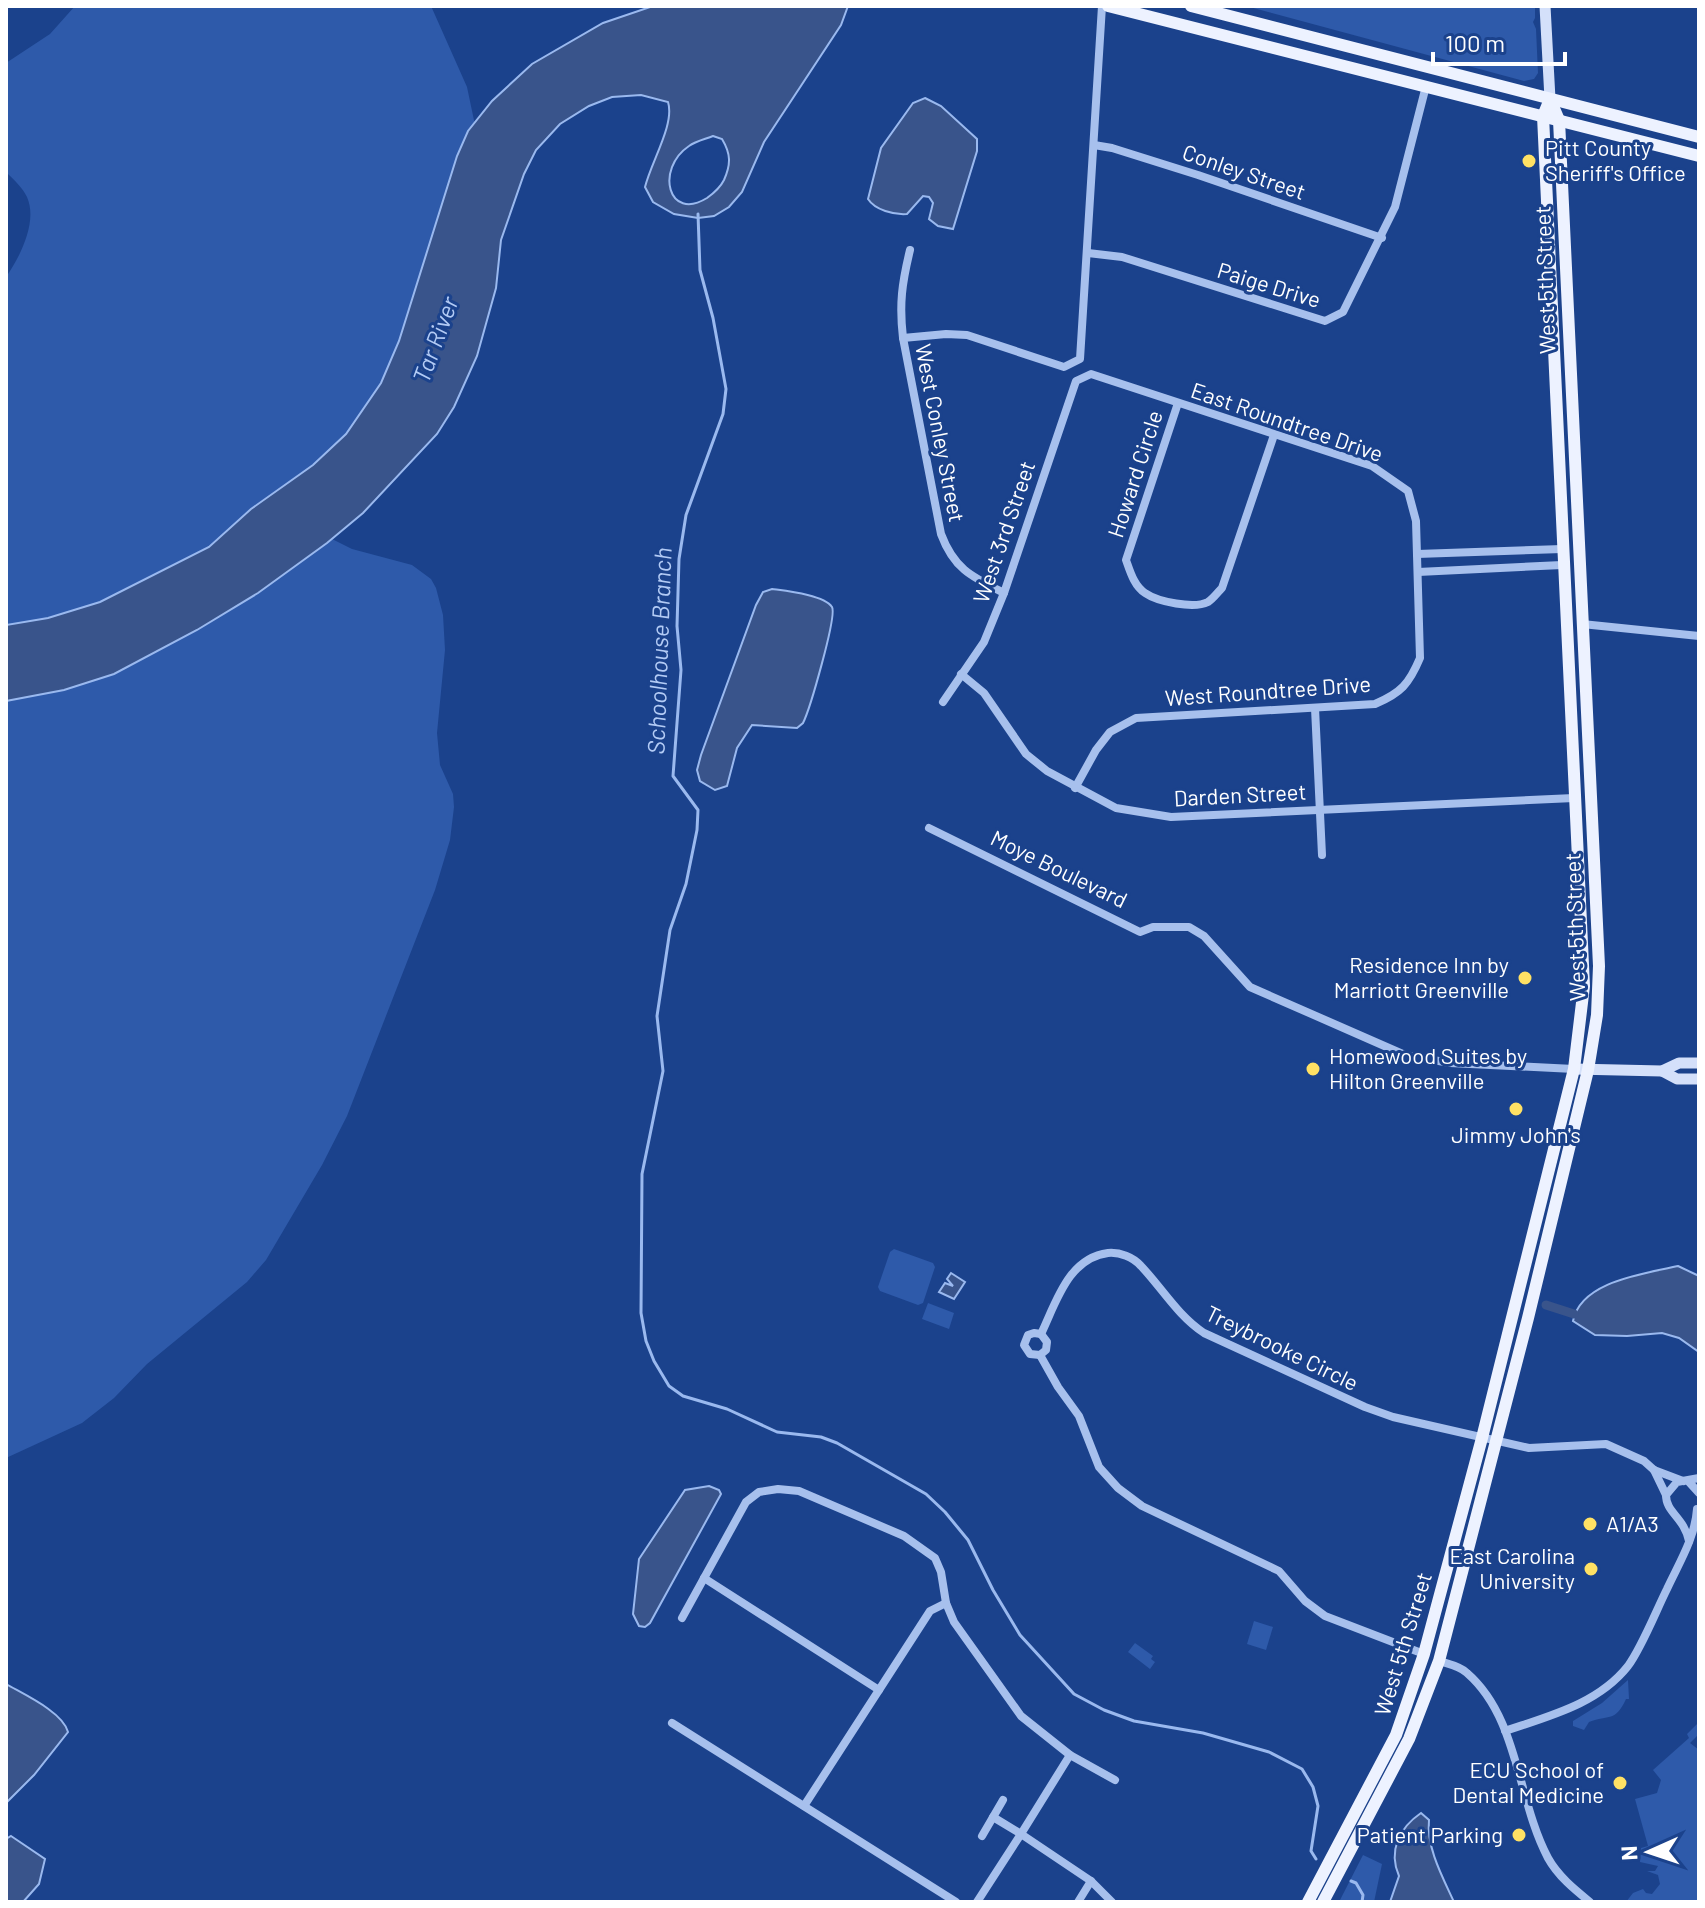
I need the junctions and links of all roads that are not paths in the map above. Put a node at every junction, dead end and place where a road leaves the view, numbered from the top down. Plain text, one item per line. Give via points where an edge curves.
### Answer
1 (1105, 6) edge
2 (1191, 6) edge
3 (1545, 6) edge
4 (1426, 86) junction
5 (1550, 99) junction
6 (1543, 116) junction
7 (1559, 120) junction
8 (1699, 137) edge
9 (1094, 145) junction
10 (1699, 156) edge
11 (1382, 238) junction
12 (910, 250) dead end
13 (1088, 253) junction
14 (903, 338) junction
15 (1091, 374) joint
16 (1178, 403) junction
17 (1274, 435) junction
18 (1562, 549) junction
19 (1417, 554) junction
20 (1562, 565) junction
21 (1418, 572) junction
22 (1004, 593) junction
23 (1582, 624) junction
24 (1699, 636) edge
25 (1569, 660) junction
26 (961, 674) junction
27 (1585, 675) junction
28 (943, 702) dead end
29 (1315, 708) junction
30 (1589, 782) junction
31 (1075, 788) junction
32 (1574, 798) junction
33 (1320, 809) junction
34 (929, 828) dead end
35 (1322, 855) dead end
36 (1699, 1063) edge
37 (1574, 1069) junction
38 (1588, 1070) junction
39 (1662, 1071) junction
40 (1699, 1079) edge
41 (1041, 1334) junction
42 (1040, 1355) junction
43 (1482, 1438) junction
44 (1496, 1441) junction
45 (1654, 1470) junction
46 (1699, 1478) edge
47 (1686, 1482) junction
48 (1699, 1493) edge
49 (1666, 1495) junction
50 (1698, 1507) edge
51 (1678, 1515) junction
52 (1689, 1542) junction
53 (704, 1578) junction
54 (946, 1603) junction
55 (682, 1618) dead end
56 (1424, 1654) junction
57 (1439, 1661) junction
58 (879, 1690) junction
59 (672, 1723) dead end
60 (1505, 1731) junction
61 (1070, 1755) junction
62 (1115, 1780) dead end
63 (1003, 1800) dead end
64 (804, 1806) junction
65 (993, 1817) junction
66 (1021, 1834) junction
67 (982, 1836) dead end
68 (1091, 1881) junction
69 (956, 1902) edge
70 (977, 1902) edge
71 (1078, 1902) edge
72 (1112, 1902) edge
73 (1308, 1902) edge
74 (1323, 1902) edge
75 (1590, 1902) edge

1 - 4 main road
1 - 9 street
2 - 5 main road
3 - 5 street, West 5th Street
4 - 6 main road
4 - 11 street, Paige Drive
5 - 6 main road, West 5th Street
5 - 7 main road, West 5th Street
5 - 8 main road
6 - 7 main road
6 - 18 main road, West 5th Street
7 - 10 main road
7 - 23 main road, West 5th Street
9 - 11 street, Conley Street
9 - 13 street
11 - 13 street, Paige Drive via 1343,312 1325,321 1122,257
12 - 14 street, West Conley Street via 901,288
13 - 14 street via 1080,359 1064,367 967,335
14 - 22 street, West Conley Street via 949,555 969,576
15 - 16 street, East Roundtree Drive
15 - 22 street, West 3rd Street via 1074,381
16 - 17 street, East Roundtree Drive
16 - 17 street, Howard Circle via 1126,560 1144,593 1194,605 1222,588
17 - 19 street, East Roundtree Drive via 1372,466 1408,491
18 - 19 street
18 - 20 main road, West 5th Street
18 - 27 main road via 1572,555 1577,648
19 - 21 street, West Roundtree Drive
20 - 21 street
20 - 25 main road, West 5th Street
21 - 29 street, West Roundtree Drive via 1420,658 1411,678 1396,695 1375,704
22 - 26 street, West 3rd Street via 984,642
23 - 24 street
23 - 27 main road, West 5th Street
25 - 30 main road via 1582,766
25 - 32 main road, West 5th Street
26 - 28 street, West 3rd Street
26 - 31 street, Darden Street via 984,693 1026,754
27 - 30 main road, West 5th Street
29 - 31 street, West Roundtree Drive via 1136,718 1110,732
29 - 33 street
30 - 38 main road, West 5th Street via 1599,966
31 - 33 street, Darden Street via 1116,808 1171,817
32 - 33 street, Darden Street
32 - 37 main road, West 5th Street via 1584,986
33 - 35 street
34 - 37 street, Moye Boulevard via 1140,932 1189,927 1204,936 1250,987 1405,1055 1450,1063
36 - 39 street, Moye Boulevard via 1679,1063
37 - 38 street, Moye Boulevard
37 - 43 main road, West 5th Street
38 - 39 street, Moye Boulevard
38 - 44 main road, West 5th Street
39 - 40 street, Moye Boulevard via 1677,1079
41 - 42 street, Treybrooke Circle via 1047,1346
41 - 42 street, Treybrooke Circle via 1028,1335 1024,1345 1030,1354
41 - 43 street, Treybrooke Circle via 1079,1264 1098,1255 1120,1254 1138,1262 1204,1333 1365,1407
42 - 56 street, Treybrooke Circle via 1079,1416 1099,1467 1118,1488 1142,1506 1279,1571 1325,1616
43 - 44 street, Treybrooke Circle
43 - 56 main road, West 5th Street
44 - 45 street, Treybrooke Circle via 1529,1448 1606,1444
44 - 57 main road, West 5th Street
45 - 47 street, Treybrooke Circle
45 - 49 street
46 - 47 street
47 - 48 street
47 - 49 street via 1672,1485
49 - 51 street via 1669,1509
50 - 51 street
50 - 52 street
51 - 52 street
52 - 60 street via 1629,1665 1583,1703
53 - 54 street via 746,1502 759,1492 788,1490 823,1499 904,1536 935,1558
53 - 55 street
53 - 58 street
54 - 58 street via 930,1611
54 - 61 street via 1021,1716
56 - 73 main road, West 5th Street via 1396,1735
57 - 60 street via 1471,1677
57 - 74 main road, West 5th Street via 1409,1739
58 - 64 street
59 - 64 street
60 - 75 street via 1549,1859 1565,1882
61 - 62 street
61 - 66 street
63 - 65 street
64 - 69 street
65 - 66 street
65 - 67 street
66 - 68 street
66 - 70 street
68 - 71 street
68 - 72 street

